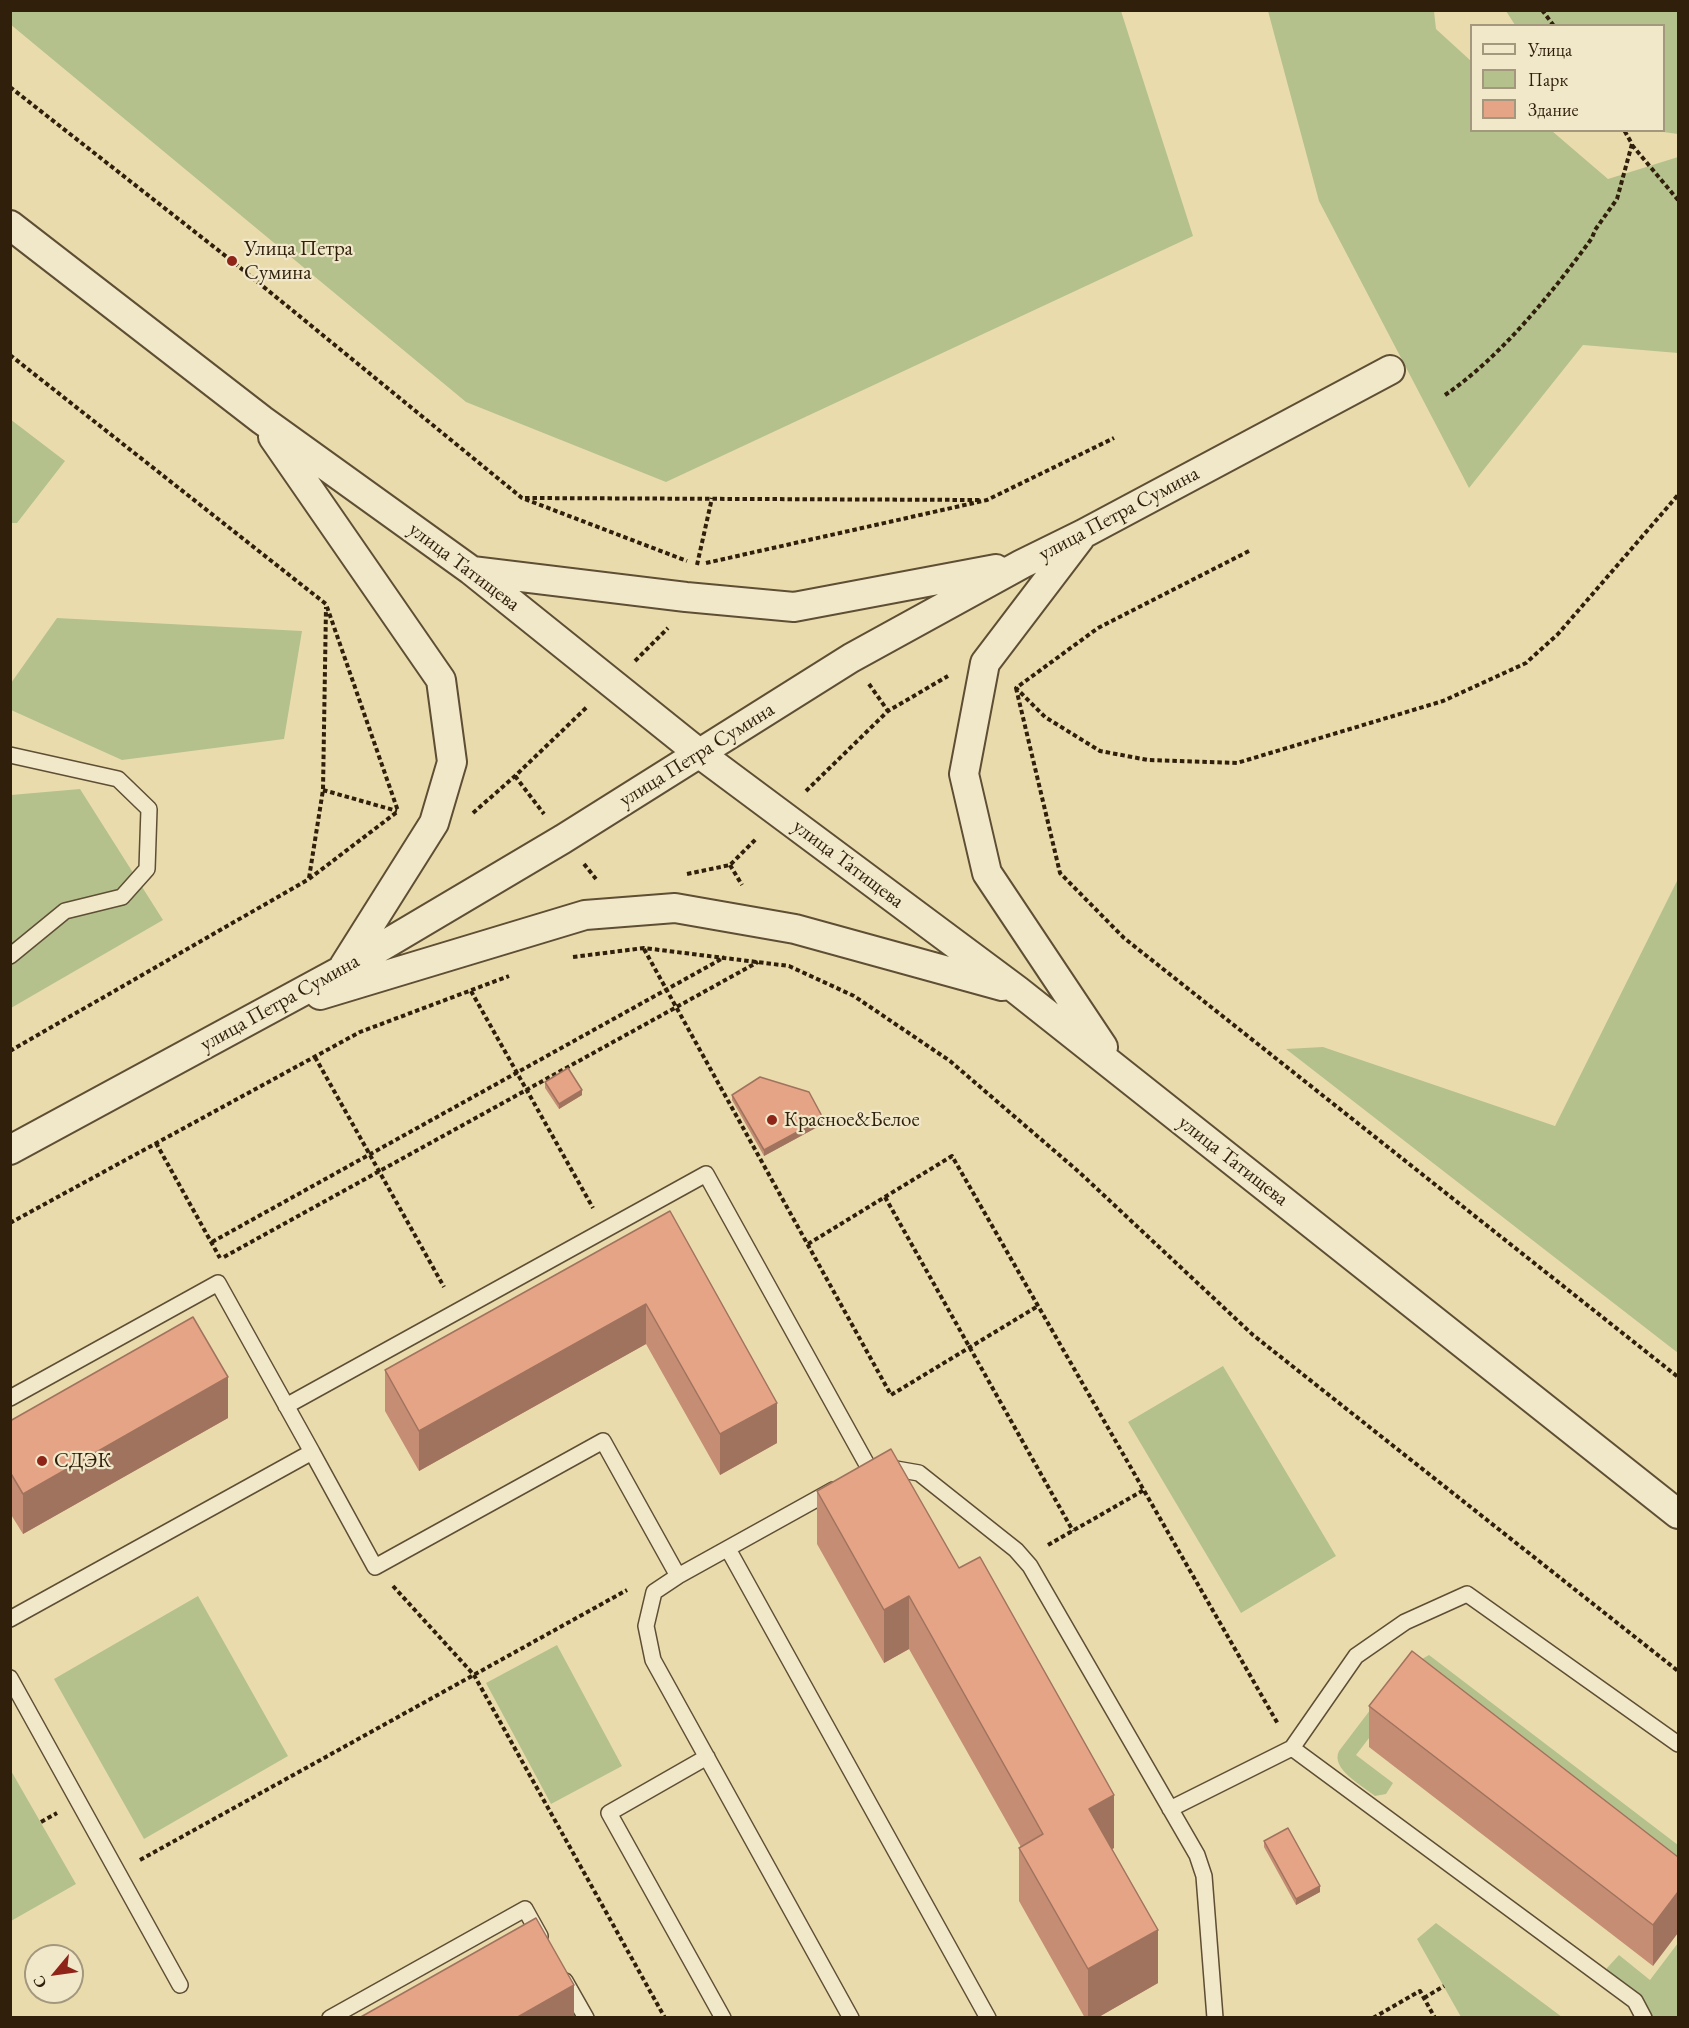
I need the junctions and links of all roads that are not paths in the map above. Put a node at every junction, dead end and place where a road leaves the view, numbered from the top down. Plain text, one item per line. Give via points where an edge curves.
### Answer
1 (10, 225) edge
2 (1390, 370) dead end
3 (262, 420) junction
4 (1083, 534) junction
5 (1022, 564) junction
6 (472, 571) junction
7 (700, 754) junction
8 (10, 755) edge
9 (10, 956) edge
10 (342, 970) junction
11 (1017, 990) junction
12 (266, 1011) junction
13 (1117, 1069) junction
14 (10, 1150) edge
15 (10, 1398) edge
16 (286, 1406) junction
17 (312, 1452) junction
18 (860, 1476) junction
19 (1678, 1514) edge
20 (728, 1549) junction
21 (675, 1571) junction
22 (10, 1619) edge
23 (10, 1678) edge
24 (1678, 1744) edge
25 (1292, 1748) junction
26 (707, 1757) junction
27 (1170, 1809) junction
28 (547, 1948) edge
29 (558, 1968) edge
30 (180, 1985) dead end
31 (330, 2018) edge
32 (586, 2018) edge
33 (723, 2018) edge
34 (851, 2018) edge
35 (988, 2018) edge
36 (1215, 2018) edge
37 (1644, 2018) edge

1 - 3 street, улица Татищева
2 - 4 street, улица Петра Сумина
3 - 6 street, улица Татищева
3 - 10 street via 441,680 452,762 434,823
4 - 5 street, улица Петра Сумина
4 - 13 street via 985,663 964,774 987,873
5 - 6 street via 794,607
5 - 7 street, улица Петра Сумина via 851,658
6 - 7 street, улица Татищева
7 - 10 street, улица Петра Сумина
7 - 11 street, улица Татищева
8 - 9 lane via 118,779 148,809 147,869 122,897 65,911
10 - 12 street, улица Петра Сумина
11 - 12 street via 795,929 675,908 585,915
11 - 13 street, улица Татищева
12 - 14 street, улица Петра Сумина
13 - 19 street, улица Татищева
15 - 16 lane via 218,1283
16 - 17 lane
16 - 18 lane via 706,1174
17 - 21 lane via 375,1567 603,1441
17 - 22 lane
18 - 20 lane
18 - 27 lane via 896,1469 919,1473 1024,1559
20 - 21 lane
20 - 35 lane
21 - 26 lane via 654,1592 646,1626 653,1660
23 - 30 lane
24 - 25 lane via 1467,1594 1406,1622 1356,1656
25 - 27 lane
25 - 37 lane via 1635,2001
26 - 33 lane via 609,1813
26 - 34 lane
27 - 36 lane via 1197,1855 1204,1876
28 - 31 lane via 525,1909
29 - 32 lane

